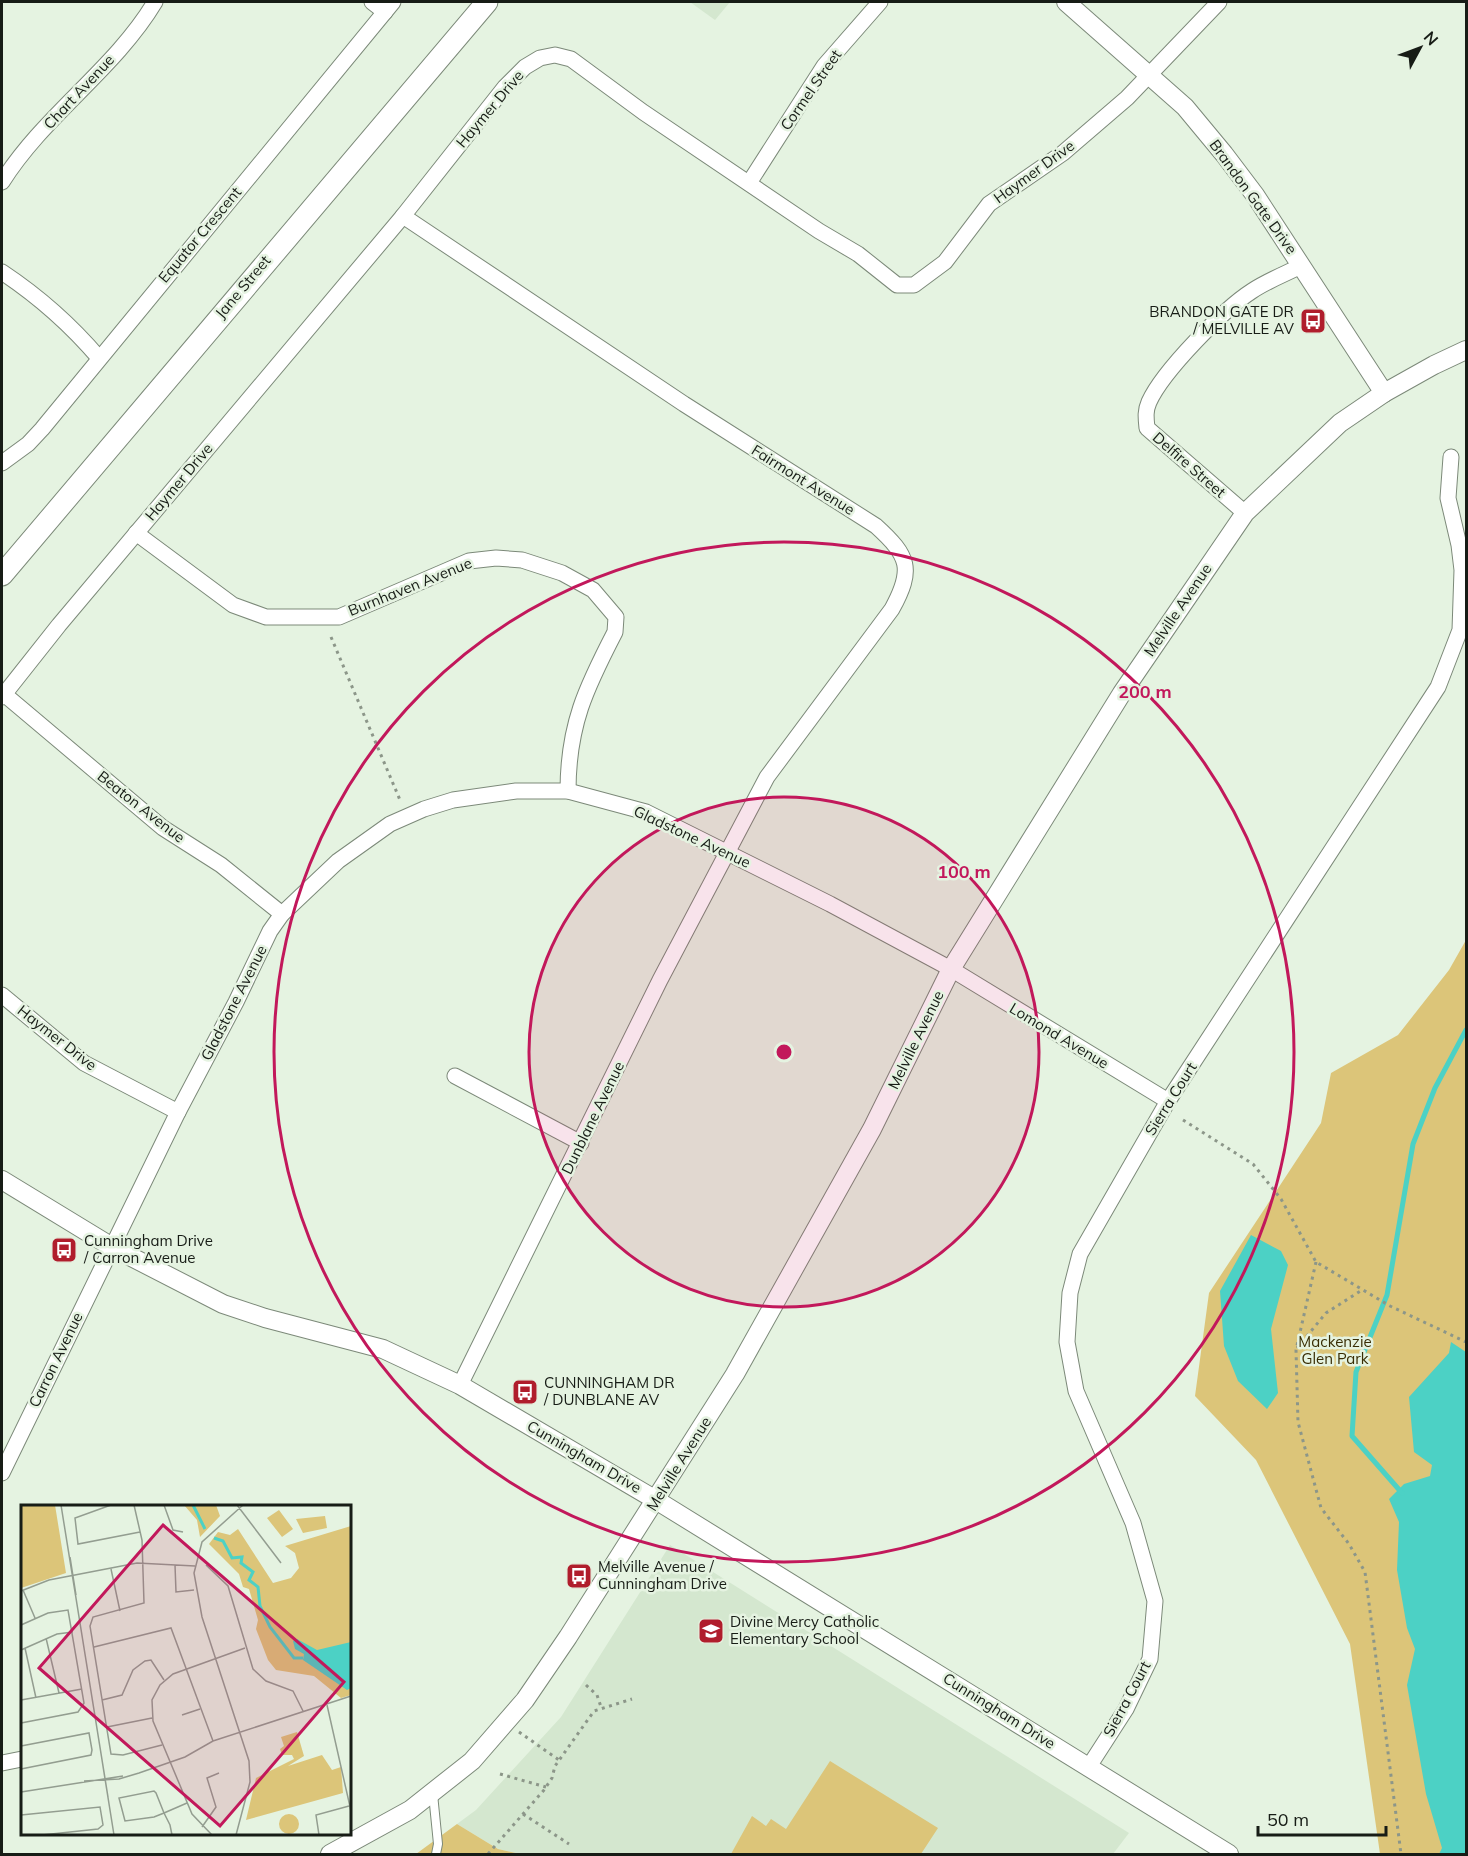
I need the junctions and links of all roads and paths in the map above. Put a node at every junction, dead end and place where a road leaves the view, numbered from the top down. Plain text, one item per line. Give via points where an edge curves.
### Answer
1 (155, 2) edge
2 (372, 2) edge
3 (487, 2) edge
4 (880, 2) edge
5 (1066, 2) edge
6 (1219, 2) edge
7 (389, 7) edge
8 (1149, 73) junction
9 (2, 182) edge
10 (749, 183) junction
11 (403, 216) junction
12 (1301, 266) junction
13 (2, 272) edge
14 (1467, 350) edge
15 (99, 358) junction
16 (1384, 393) junction
17 (1451, 457) dead end
18 (2, 463) edge
19 (1245, 513) junction
20 (136, 533) junction
21 (2, 575) edge
22 (331, 637) dead end
23 (3, 696) edge
24 (568, 791) junction
25 (400, 800) dead end
26 (728, 854) junction
27 (282, 914) junction
28 (951, 969) junction
29 (2, 995) edge
30 (454, 1076) dead end
31 (1168, 1101) junction
32 (178, 1112) junction
33 (1183, 1120) dead end
34 (581, 1143) junction
35 (2, 1180) edge
36 (111, 1247) junction
37 (1316, 1262) junction
38 (1362, 1290) junction
39 (1467, 1342) edge
40 (1296, 1350) junction
41 (460, 1384) junction
42 (2, 1473) edge
43 (656, 1500) junction
44 (586, 1684) dead end
45 (632, 1699) dead end
46 (601, 1707) junction
47 (506, 1722) junction
48 (21, 1760) edge
49 (560, 1760) junction
50 (2, 1763) edge
51 (1088, 1768) junction
52 (500, 1774) dead end
53 (546, 1787) junction
54 (433, 1792) junction
55 (523, 1814) junction
56 (569, 1844) dead end
57 (330, 1854) edge
58 (436, 1854) edge
59 (488, 1854) edge
60 (1229, 1854) edge
61 (1401, 1854) edge

1 - 9 street, Chart Avenue via 141,26 73,97
2 - 7 street
3 - 21 main road, Jane Street
4 - 10 street, Cormel Street via 824,66
5 - 8 street, Brandon Gate Drive
6 - 8 street, Haymer Drive
7 - 15 street, Equator Crescent
8 - 10 street, Haymer Drive via 1127,98 1063,153 989,204 945,262 914,285 897,285 858,254
8 - 12 street, Brandon Gate Drive via 1185,107 1224,154
10 - 11 street, Haymer Drive via 571,59 555,55 540,58 505,87
11 - 20 street, Haymer Drive
11 - 26 street, Fairmont Avenue via 684,404 876,526 899,550 907,567 905,585 892,609 767,777
12 - 16 street, Brandon Gate Drive
12 - 19 street, Delfire Street via 1252,291 1221,317 1170,372 1150,399 1145,414 1147,428
13 - 15 street via 67,324
14 - 16 street, Melville Avenue
15 - 18 street, Equator Crescent via 28,444
16 - 19 street, Melville Avenue via 1340,423
17 - 31 street, Sierra Court via 1448,498 1461,561 1460,630 1438,687
19 - 28 street, Melville Avenue via 1122,693
20 - 23 street, Haymer Drive
20 - 24 street, Burnhaven Avenue via 233,605 266,617 339,616 469,561 522,560 579,581 593,590 616,617 615,632 577,713 568,751
22 - 25 path
23 - 27 street, Beaton Avenue via 163,828 221,865
24 - 26 street, Gladstone Avenue via 646,812
24 - 27 street, Gladstone Avenue via 516,791 453,800 424,809 390,824 338,861
26 - 28 street, Gladstone Avenue
26 - 34 street, Dunblane Avenue via 660,980
27 - 32 street, Gladstone Avenue
28 - 31 street, Lomond Avenue
28 - 43 street, Melville Avenue via 872,1129 735,1374
29 - 32 street, Haymer Drive via 84,1064
30 - 34 street
31 - 51 street, Sierra Court via 1080,1254 1070,1293 1067,1342 1076,1391 1133,1523 1155,1601 1150,1659
32 - 36 street, Gladstone Avenue
33 - 37 path via 1253,1164 1281,1199
34 - 41 street, Dunblane Avenue
35 - 36 street, Cunningham Drive
36 - 41 street, Cunningham Drive via 223,1304 383,1349
36 - 42 street, Carron Avenue
37 - 38 path
37 - 40 path
38 - 39 path
38 - 40 path via 1326,1312
40 - 61 path via 1298,1422 1321,1508 1365,1572
41 - 43 street, Cunningham Drive
43 - 47 street, Melville Avenue via 568,1637
43 - 51 street, Cunningham Drive
44 - 46 path via 597,1695
45 - 46 path
46 - 49 path
47 - 49 path
47 - 54 street, Melville Avenue via 472,1761
48 - 50 street
49 - 53 path
51 - 60 street, Cunningham Drive
52 - 53 path
53 - 55 path
54 - 57 street, Melville Avenue via 410,1810
54 - 58 lane
55 - 56 path
55 - 59 path

